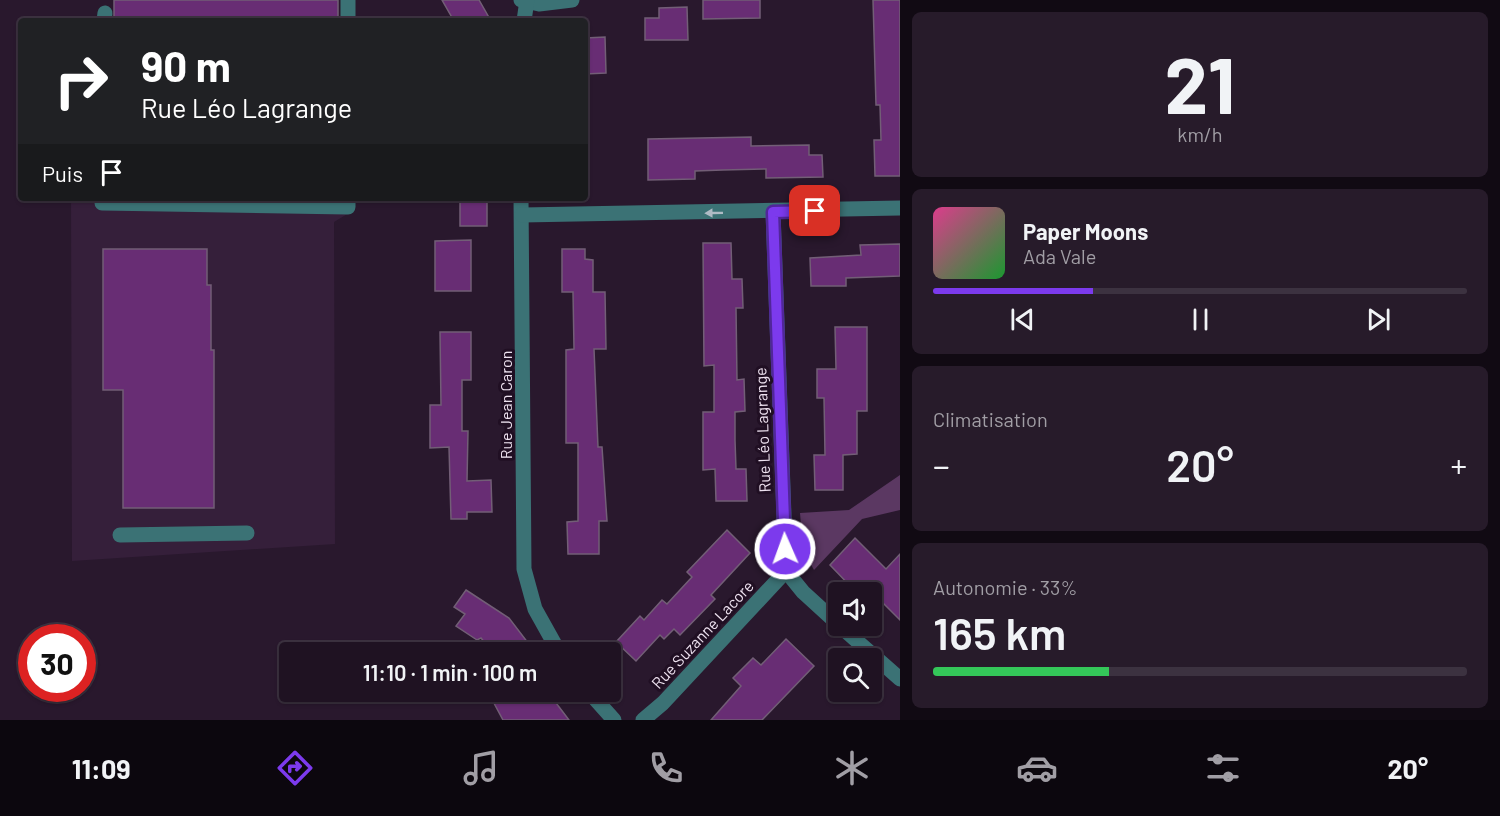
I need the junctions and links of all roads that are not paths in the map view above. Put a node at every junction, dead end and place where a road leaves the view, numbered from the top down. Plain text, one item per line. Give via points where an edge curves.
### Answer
1 (348, 0) edge
2 (572, 0) edge
3 (525, 1) edge
4 (348, 18) edge
5 (524, 18) edge
6 (102, 201) edge
7 (348, 201) edge
8 (521, 201) edge
9 (900, 208) edge
10 (773, 212) junction
11 (522, 215) junction
12 (247, 533) dead end
13 (120, 535) dead end
14 (786, 571) junction
15 (828, 615) edge
16 (851, 636) edge
17 (553, 642) edge
18 (900, 679) edge
19 (598, 702) edge
20 (614, 720) edge
21 (644, 720) edge

1 - 4 street
2 - 3 street
3 - 5 street
6 - 7 street via 348,207
8 - 11 street, Rue Jean Caron
9 - 10 street
10 -> 11 street
10 - 14 street, Rue Léo Lagrange
11 - 17 street, Rue Jean Caron via 524,569 535,609
12 - 13 street
14 - 15 street
14 - 21 street, Rue Suzanne Lacore
16 - 18 street
19 - 20 street

